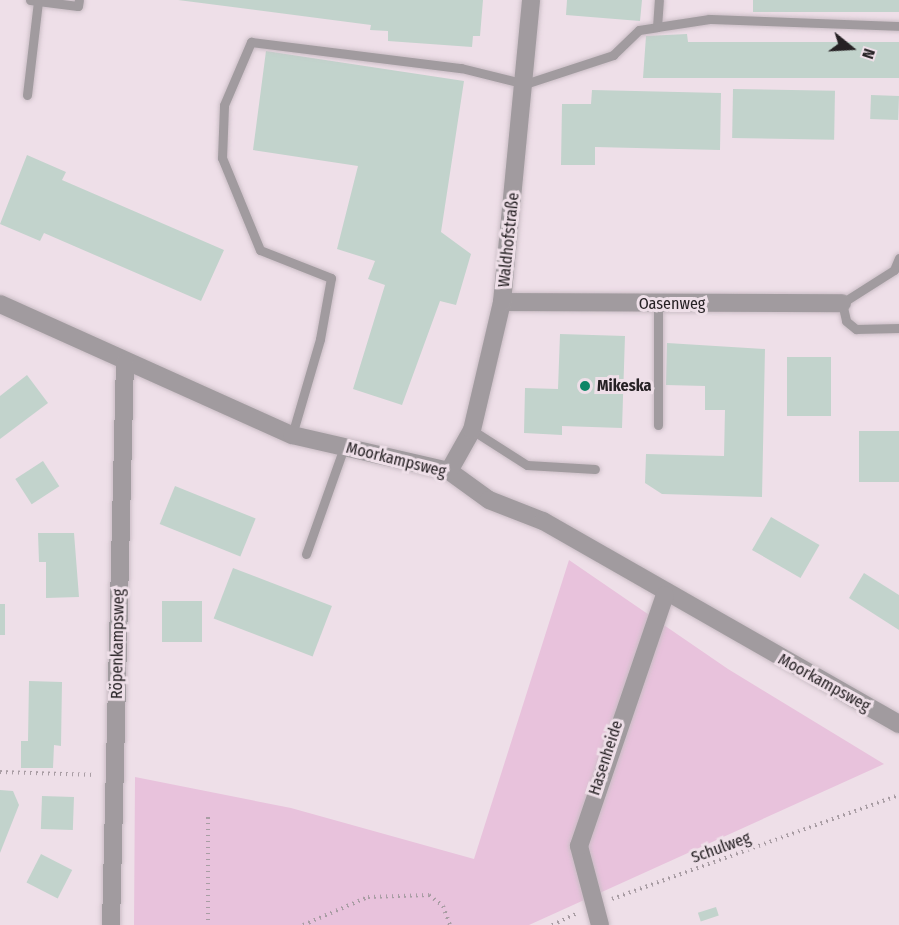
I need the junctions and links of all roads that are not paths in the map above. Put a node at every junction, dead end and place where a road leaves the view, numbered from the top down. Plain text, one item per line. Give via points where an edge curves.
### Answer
1 (79, 0) edge
2 (531, 0) edge
3 (659, 0) edge
4 (34, 1) edge
5 (899, 26) edge
6 (657, 27) junction
7 (525, 84) junction
8 (27, 95) dead end
9 (899, 258) edge
10 (502, 303) junction
11 (842, 303) junction
12 (0, 304) edge
13 (658, 304) junction
14 (899, 328) edge
15 (125, 362) junction
16 (658, 426) dead end
17 (472, 430) junction
18 (292, 435) junction
19 (344, 447) junction
20 (595, 469) dead end
21 (449, 471) junction
22 (306, 554) dead end
23 (665, 594) junction
24 (899, 724) edge
25 (111, 925) edge
26 (600, 925) edge

1 - 4 lane via 78,6
2 - 7 street, Waldhofstraße
3 - 6 lane
4 - 8 lane
5 - 6 lane via 709,19
6 - 7 lane via 639,30 613,55
7 - 10 street, Waldhofstraße
7 - 18 lane via 460,68 250,42 224,105 222,158 260,250 331,278 320,339
9 - 11 lane via 894,270
10 - 13 street, Oasenweg
10 - 17 street, Waldhofstraße
11 - 13 street, Oasenweg
11 - 14 lane via 846,321 856,329
12 - 15 street, Moorkampsweg
13 - 16 lane
15 - 18 street, Moorkampsweg
15 - 25 street, Röpenkampsweg
17 - 20 lane via 527,465
17 - 21 street, Waldhofstraße
18 - 19 street, Moorkampsweg
19 - 21 street, Moorkampsweg
19 - 22 lane
21 - 23 street, Moorkampsweg via 489,500 543,521
23 - 24 street, Moorkampsweg
23 - 26 street, Hasenheide via 579,846

